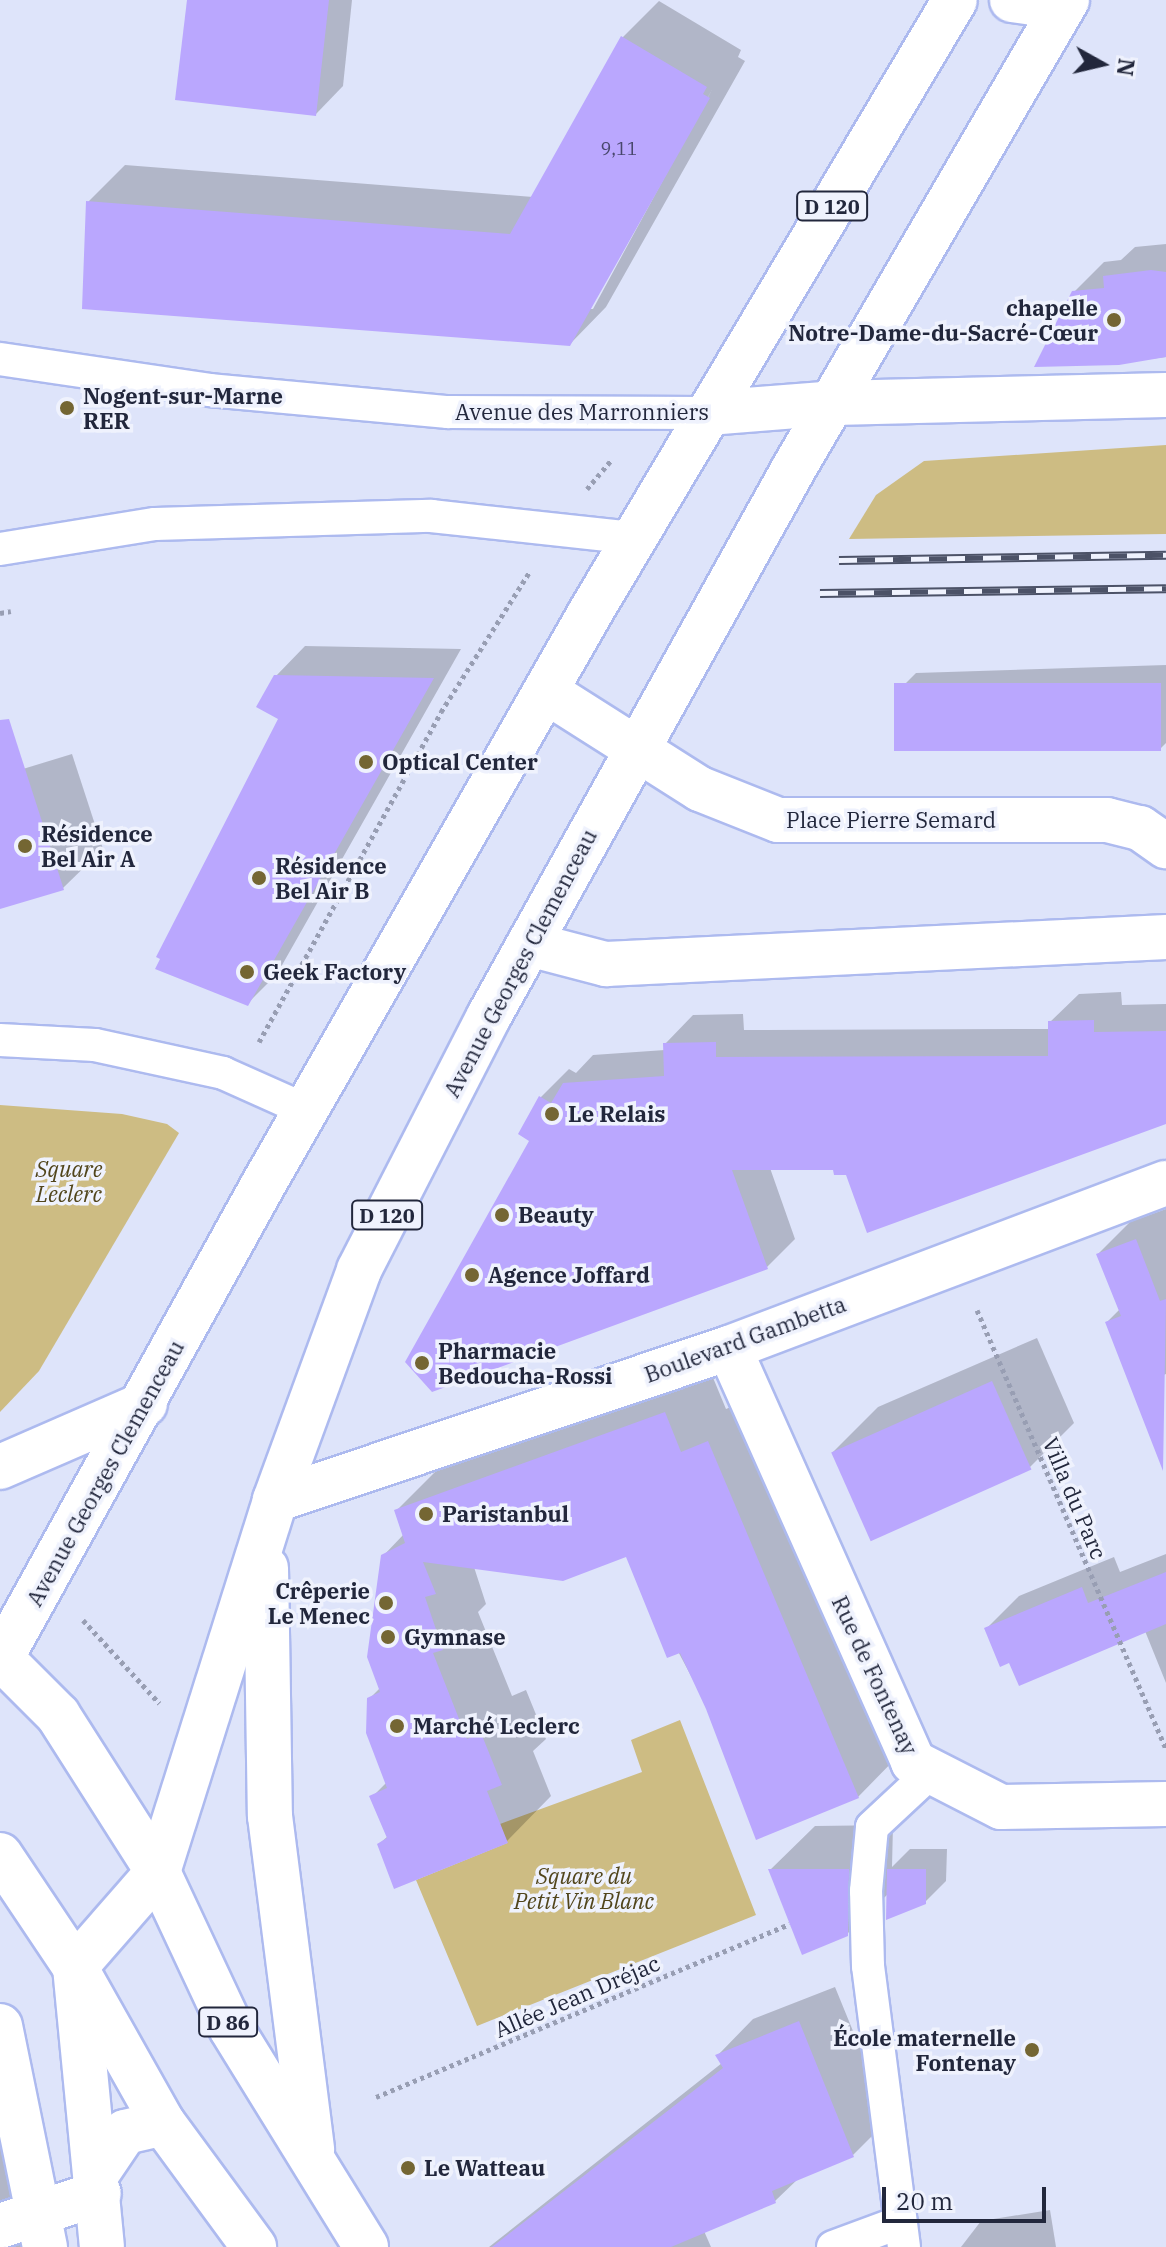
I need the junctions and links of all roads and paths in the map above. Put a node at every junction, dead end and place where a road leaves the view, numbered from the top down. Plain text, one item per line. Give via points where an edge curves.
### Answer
1 (955, 0) edge
2 (1012, 0) edge
3 (1064, 4) edge
4 (0, 359) edge
5 (1166, 395) edge
6 (834, 403) junction
7 (708, 413) junction
8 (617, 455) dead end
9 (559, 529) junction
10 (635, 538) junction
11 (0, 549) edge
12 (11, 611) dead end
13 (0, 613) edge
14 (547, 692) junction
15 (638, 749) junction
16 (1166, 846) edge
17 (1166, 937) edge
18 (529, 944) junction
19 (0, 1040) edge
20 (254, 1051) dead end
21 (306, 1110) junction
22 (1166, 1183) edge
23 (956, 1261) junction
24 (729, 1348) junction
25 (145, 1404) junction
26 (0, 1467) edge
27 (271, 1516) junction
28 (83, 1620) dead end
29 (0, 1658) edge
30 (170, 1716) dead end
31 (1166, 1748) edge
32 (931, 1772) junction
33 (1166, 1804) edge
34 (0, 1855) edge
35 (158, 1872) junction
36 (789, 1924) dead end
37 (75, 1967) junction
38 (0, 2026) edge
39 (376, 2097) dead end
40 (163, 2123) junction
41 (314, 2163) junction
42 (98, 2182) junction
43 (28, 2229) edge
44 (902, 2234) edge
45 (102, 2247) edge
46 (254, 2247) edge
47 (366, 2247) edge
48 (833, 2247) edge

1 - 7 main road, Avenue Georges Clemenceau / D 120
2 - 3 main road
3 - 6 main road, Avenue Georges Clemenceau / D 120
4 - 7 lane, Avenue des Marronniers via 209,390 448,412
5 - 6 main road, Avenue des Marronniers
6 - 7 main road, Avenue des Marronniers
6 - 15 main road, Avenue Georges Clemenceau / D 120
7 - 10 main road, Avenue Georges Clemenceau / D 120
8 - 9 path
9 - 10 lane
9 - 11 lane via 431,516 155,524
9 - 20 path via 455,687
10 - 14 main road, Avenue Georges Clemenceau / D 120
12 - 13 path
14 - 15 main road, Place Pierre Semard
14 - 21 main road, Avenue Georges Clemenceau / D 120
15 - 16 main road, Place Pierre Semard via 712,795 778,820 1107,820 1140,828
15 - 18 main road, Avenue Georges Clemenceau / D 120
17 - 18 main road via 606,964
18 - 27 main road, Avenue Georges Clemenceau / D 120 via 359,1270
19 - 21 lane via 95,1045 223,1073
21 - 25 main road, Avenue Georges Clemenceau / D 120
22 - 23 main road, Boulevard Gambetta
23 - 24 main road, Boulevard Gambetta
23 - 31 path, Villa du Parc
24 - 27 main road, Boulevard Gambetta
24 - 32 main road, Rue de Fontenay via 913,1762
25 - 26 main road
25 - 29 main road, Avenue Georges Clemenceau / D 120
27 - 35 main road, Avenue Georges Clemenceau / D 120
27 - 41 main road via 270,1816
28 - 30 path
29 - 35 main road, D 86 via 58,1715
32 - 33 main road, Rue de Fontenay via 1001,1807
32 - 44 lane via 872,1827 866,1891 868,1966
34 - 37 main road
35 - 37 main road, Avenue Georges Clemenceau
35 - 41 main road, D 86 via 231,2028
36 - 39 path, Allée Jean Dréjac
37 - 40 main road
37 - 42 main road
38 - 43 main road
40 - 42 main road via 125,2132
40 - 46 main road
41 - 47 main road, D 86
42 - 43 main road
42 - 45 main road
44 - 48 lane

